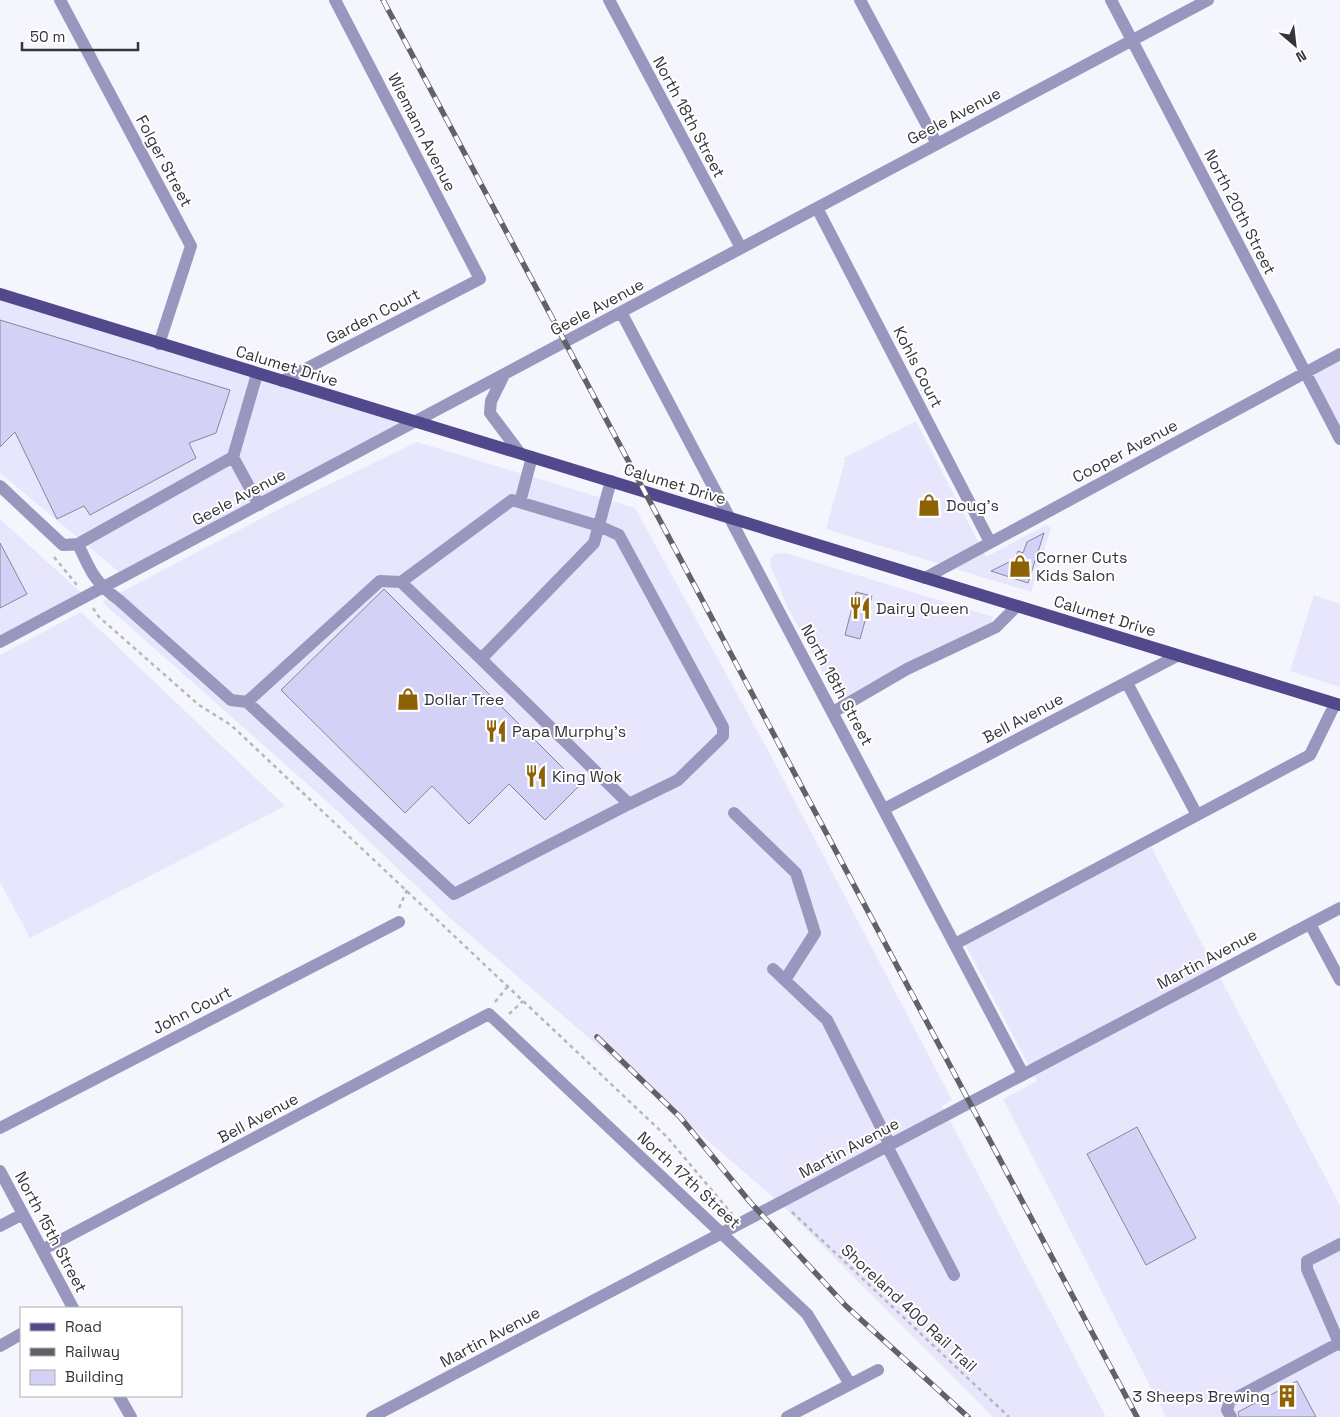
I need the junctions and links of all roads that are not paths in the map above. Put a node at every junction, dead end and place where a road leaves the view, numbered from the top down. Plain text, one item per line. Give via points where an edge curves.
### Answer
1 (60, 0) edge
2 (335, 0) edge
3 (609, 0) edge
4 (860, 0) edge
5 (1111, 0) edge
6 (1208, 0) edge
7 (1132, 40) junction
8 (937, 144) junction
9 (817, 208) junction
10 (741, 248) junction
11 (480, 279) joint
12 (0, 294) edge
13 (621, 312) junction
14 (159, 344) junction
15 (1340, 354) edge
16 (1305, 372) junction
17 (257, 374) junction
18 (504, 374) junction
19 (282, 381) junction
20 (416, 422) junction
21 (1340, 439) edge
22 (526, 455) junction
23 (233, 458) junction
24 (611, 481) junction
25 (0, 486) edge
26 (520, 502) junction
27 (259, 505) junction
28 (732, 519) junction
29 (599, 526) junction
30 (990, 542) junction
31 (78, 544) junction
32 (925, 578) junction
33 (401, 582) junction
34 (102, 587) junction
35 (1016, 606) junction
36 (0, 642) edge
37 (1177, 656) junction
38 (481, 659) junction
39 (1126, 682) junction
40 (247, 702) junction
41 (1338, 704) edge
42 (833, 712) junction
43 (629, 804) junction
44 (884, 809) junction
45 (734, 814) dead end
46 (1197, 815) junction
47 (1340, 908) edge
48 (399, 922) road end
49 (1310, 924) junction
50 (955, 944) junction
51 (773, 968) dead end
52 (785, 980) junction
53 (1340, 980) edge
54 (489, 1014) joint
55 (1023, 1074) junction
56 (0, 1128) edge
57 (888, 1146) junction
58 (0, 1171) edge
59 (23, 1214) junction
60 (0, 1226) edge
61 (722, 1233) junction
62 (1340, 1244) edge
63 (42, 1250) junction
64 (954, 1275) dead end
65 (70, 1307) edge
66 (20, 1335) edge
67 (1340, 1344) edge
68 (0, 1346) edge
69 (878, 1370) dead end
70 (850, 1384) junction
71 (120, 1397) edge
72 (131, 1417) edge
73 (372, 1417) edge
74 (787, 1417) edge
75 (1231, 1417) edge

1 - 14 street, Folger Street via 192,246
2 - 11 street, Wiemann Avenue
3 - 10 street, North 18th Street
4 - 8 street
5 - 7 street, North 20th Street
6 - 7 street, Geele Avenue
7 - 8 street, Geele Avenue
7 - 16 street, North 20th Street
8 - 9 street, Geele Avenue
9 - 10 street, Geele Avenue
9 - 30 street, Kohls Court
10 - 13 street, Geele Avenue
11 - 19 street, Garden Court
12 - 14 main road, Calumet Drive
13 - 18 street, Geele Avenue
13 - 28 street, North 18th Street
14 - 17 main road, Calumet Drive
15 - 16 street, Cooper Avenue
16 - 21 street, North 20th Street
16 - 30 street, Cooper Avenue
17 - 19 main road, Calumet Drive
17 - 23 street
18 - 20 street, Geele Avenue
18 - 22 street via 493,397 490,413
19 - 20 main road, Calumet Drive
20 - 22 main road, Calumet Drive
20 - 27 street, Geele Avenue
22 - 24 main road, Calumet Drive
22 - 26 street
23 - 27 street
23 - 31 street
24 - 28 main road, Calumet Drive
24 - 29 street
25 - 31 street via 63,545
26 - 29 street
26 - 33 street via 509,501
27 - 34 street, Geele Avenue
28 - 32 main road, Calumet Drive
28 - 42 street, North 18th Street
29 - 38 street via 594,543
29 - 43 street via 619,535 724,731 723,736 678,780
30 - 32 street, Cooper Avenue
31 - 34 street via 90,571
32 - 35 main road, Calumet Drive
33 - 38 street
33 - 40 street via 380,581
34 - 36 street, Geele Avenue
34 - 40 street via 231,700
35 - 37 main road, Calumet Drive
35 - 42 street via 996,627 907,669
37 - 39 street, Bell Avenue
37 - 41 main road, Calumet Drive
38 - 43 street
39 - 44 street, Bell Avenue
39 - 46 street
40 - 43 street via 454,894
41 - 46 street via 1310,755
42 - 44 street, North 18th Street
44 - 50 street, North 18th Street
45 - 52 street via 796,873 815,933
46 - 50 street
47 - 49 street, Martin Avenue
48 - 56 street, John Court
49 - 53 street
49 - 55 street, Martin Avenue
50 - 55 street, North 18th Street
51 - 52 street
52 - 57 street via 827,1020
54 - 61 street, North 17th Street
54 - 63 street, Bell Avenue
55 - 57 street, Martin Avenue
57 - 61 street, Martin Avenue
57 - 64 street
58 - 59 street, North 15th Street
59 - 60 street
59 - 63 street, North 15th Street
61 - 70 street, North 17th Street via 807,1314
61 - 73 street, Martin Avenue
62 - 67 street via 1307,1261 1307,1269
63 - 65 street, North 15th Street
66 - 68 street
67 - 75 street via 1230,1401 1228,1410
69 - 70 street
70 - 74 street
71 - 72 street

